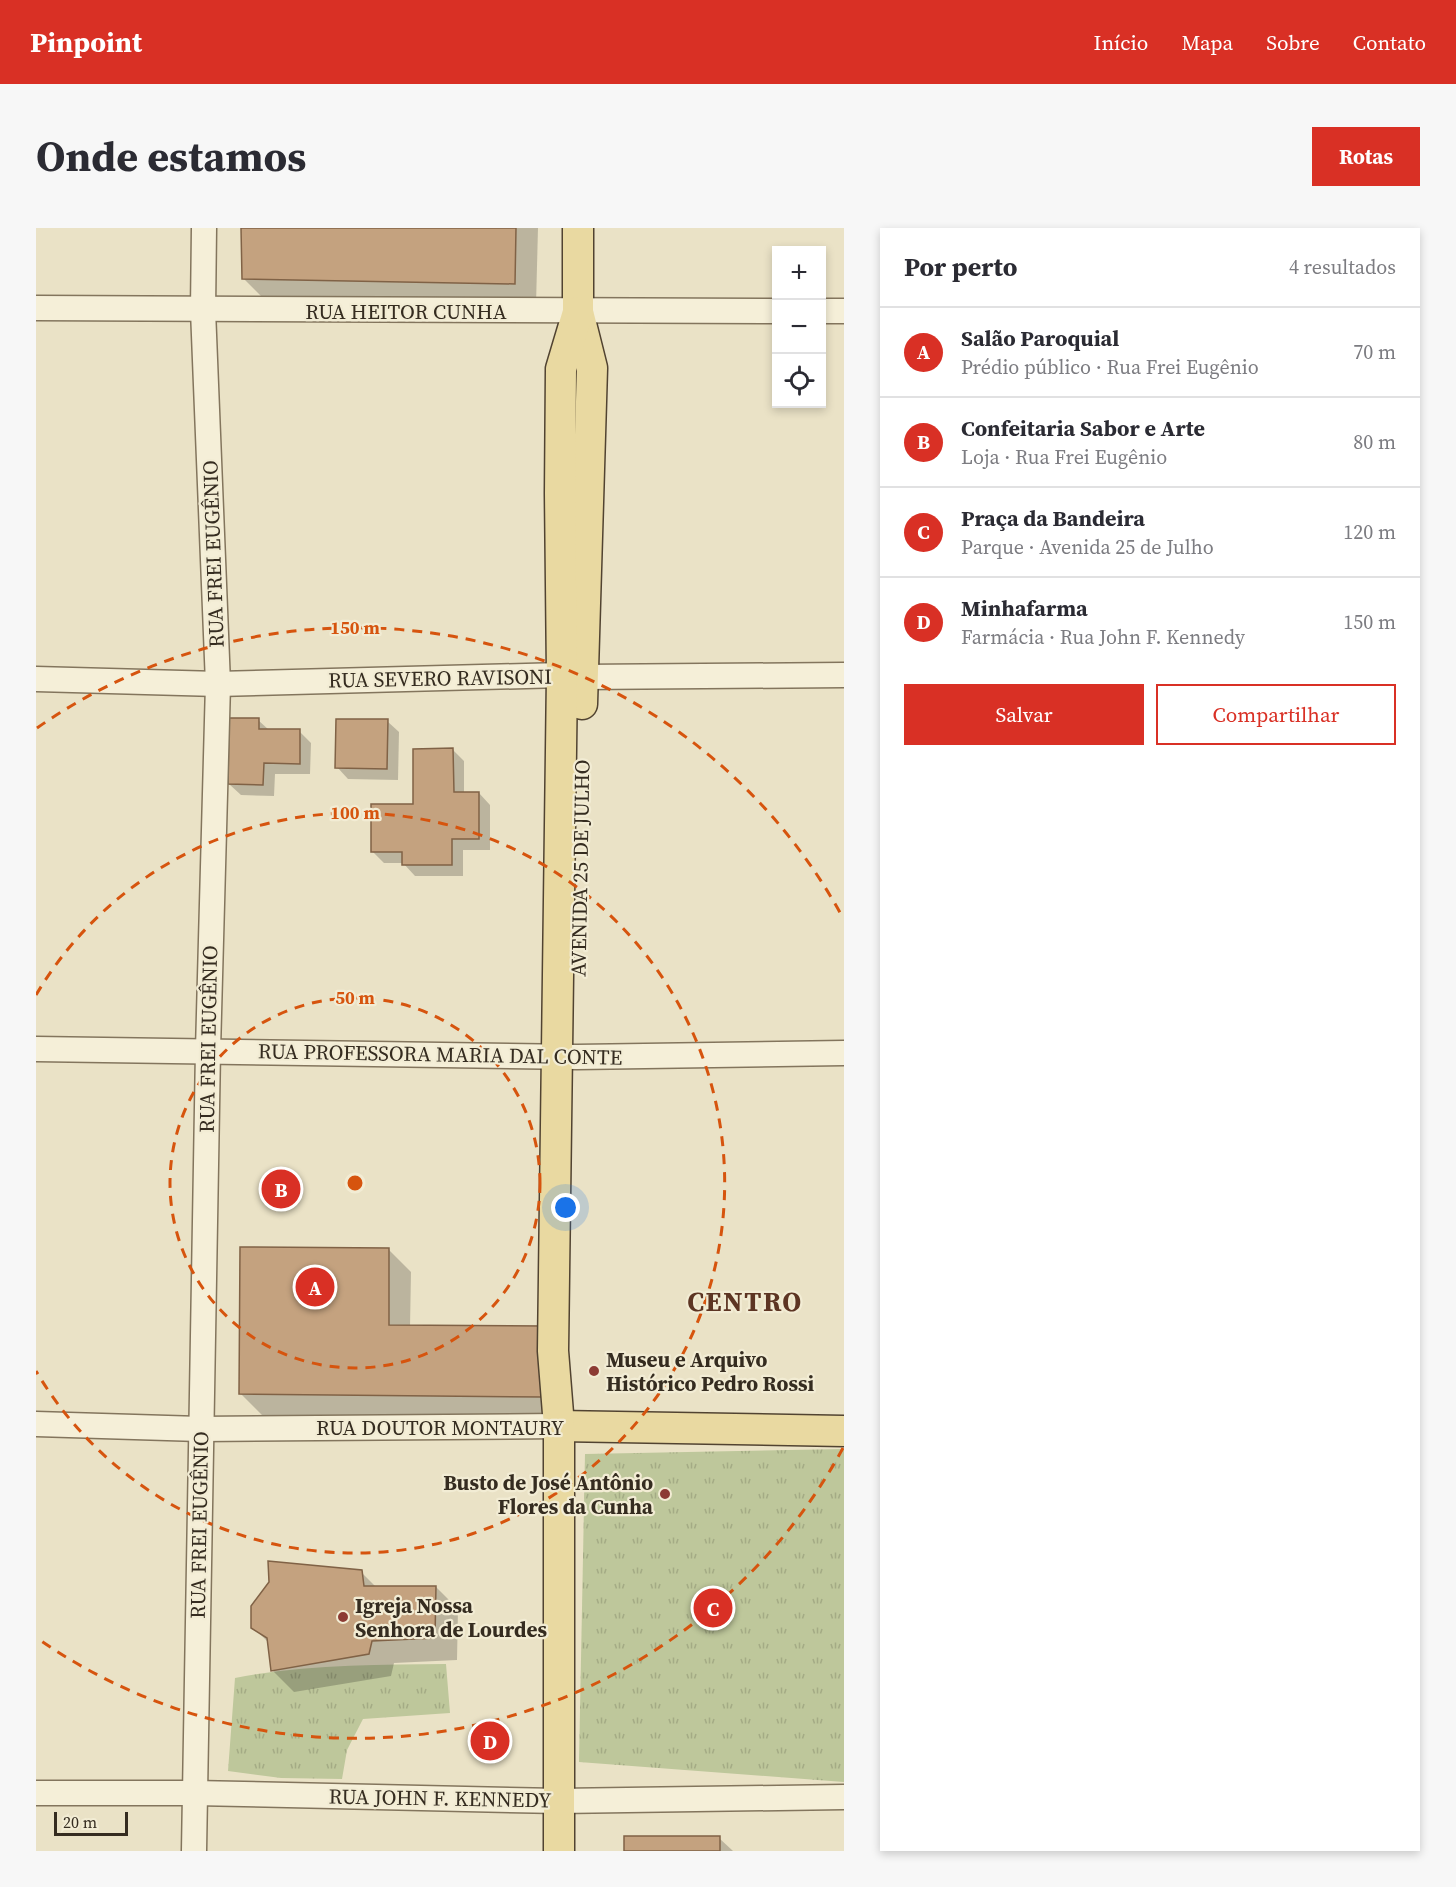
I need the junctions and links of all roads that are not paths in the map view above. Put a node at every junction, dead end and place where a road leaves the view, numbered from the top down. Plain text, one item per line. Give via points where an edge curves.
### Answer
1 (204, 228) edge
2 (578, 228) edge
3 (36, 308) edge
4 (203, 310) junction
5 (772, 311) edge
6 (826, 311) edge
7 (844, 311) edge
8 (578, 312) junction
9 (844, 675) edge
10 (573, 676) junction
11 (36, 679) edge
12 (218, 684) junction
13 (36, 1049) edge
14 (208, 1050) junction
15 (844, 1053) edge
16 (568, 1057) junction
17 (36, 1424) edge
18 (559, 1426) junction
19 (200, 1428) junction
20 (844, 1431) edge
21 (36, 1793) edge
22 (194, 1793) junction
23 (844, 1797) edge
24 (559, 1801) junction
25 (194, 1851) edge
26 (559, 1851) edge

1 - 4 street, RUA FREI EUGÊNIO
2 - 8 main road, AVENIDA 25 DE JULHO
3 - 4 street, RUA HEITOR CUNHA
4 - 8 street, RUA HEITOR CUNHA
4 - 12 street, RUA FREI EUGÊNIO
5 - 8 street, RUA HEITOR CUNHA
6 - 7 street
8 - 10 main road, AVENIDA 25 DE JULHO via 592,368
9 - 10 street, RUA SEVERO RAVISONI
10 - 12 street, RUA SEVERO RAVISONI
10 - 16 main road, AVENIDA 25 DE JULHO
11 - 12 street, RUA SEVERO RAVISONI
12 - 14 street, RUA FREI EUGÊNIO
13 - 14 street, RUA PROFESSORA MARIA DAL CONTE
14 - 16 street, RUA PROFESSORA MARIA DAL CONTE
14 - 19 street, RUA FREI EUGÊNIO
15 - 16 street, RUA PROFESSORA MARIA DAL CONTE
16 - 18 main road, AVENIDA 25 DE JULHO via 568,1353
17 - 19 street, RUA DOUTOR MONTAURY
18 - 19 street, RUA DOUTOR MONTAURY
18 - 20 main road, RUA DOUTOR MONTAURY
18 - 24 main road, AVENIDA 25 DE JULHO
19 - 22 street, RUA FREI EUGÊNIO
21 - 22 street, RUA JOHN F. KENNEDY
22 - 24 street, RUA JOHN F. KENNEDY
22 - 25 street, RUA FREI EUGÊNIO
23 - 24 street, RUA JOHN F. KENNEDY
24 - 26 main road, AVENIDA 25 DE JULHO

